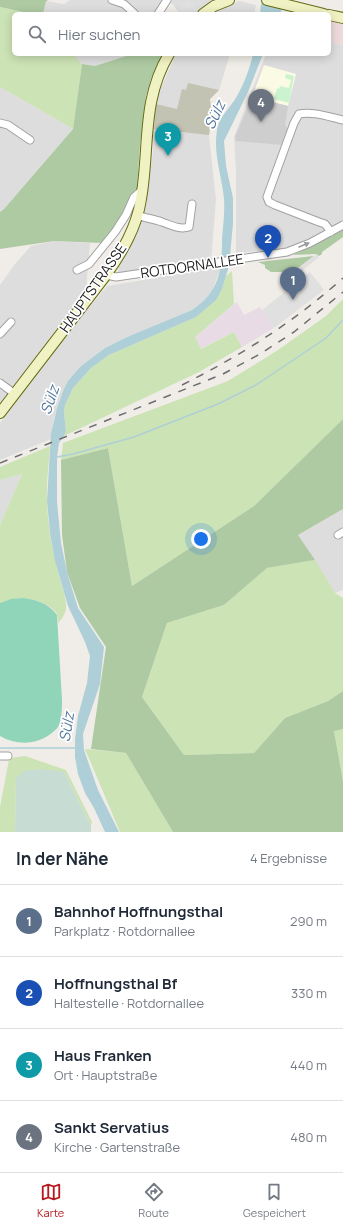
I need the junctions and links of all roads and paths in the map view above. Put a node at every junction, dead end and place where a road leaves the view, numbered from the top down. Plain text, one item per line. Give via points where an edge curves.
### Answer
1 (112, 0) edge
2 (167, 0) edge
3 (229, 0) edge
4 (267, 0) edge
5 (133, 12) edge
6 (159, 12) edge
7 (206, 12) edge
8 (316, 12) edge
9 (331, 15) edge
10 (343, 18) edge
11 (168, 56) edge
12 (343, 120) edge
13 (0, 124) edge
14 (30, 140) dead end
15 (143, 189) junction
16 (192, 204) dead end
17 (137, 216) junction
18 (343, 225) edge
19 (331, 232) junction
20 (77, 270) dead end
21 (106, 276) junction
22 (11, 322) dead end
23 (0, 334) edge
24 (0, 384) edge
25 (14, 394) junction
26 (0, 413) edge

1 - 5 street via 124,4
2 - 6 street
3 - 7 main road
4 - 8 main road
9 - 10 main road
11 - 15 main road, HAUPTSTRASSE via 156,80 150,105
12 - 19 street via 311,113 299,114 267,197 267,200 275,205 325,224
13 - 14 street via 8,125
15 - 17 main road, HAUPTSTRASSE
15 - 20 street via 134,197 115,232 88,264
16 - 17 street via 189,227 184,229
17 - 21 main road, HAUPTSTRASSE via 123,248
18 - 19 street, ROTDORNALLEE
21 -> 19 street, ROTDORNALLEE via 116,277 287,252
21 - 25 main road, HAUPTSTRASSE
22 - 23 street
24 - 25 street
25 - 26 main road, HAUPTSTRASSE

